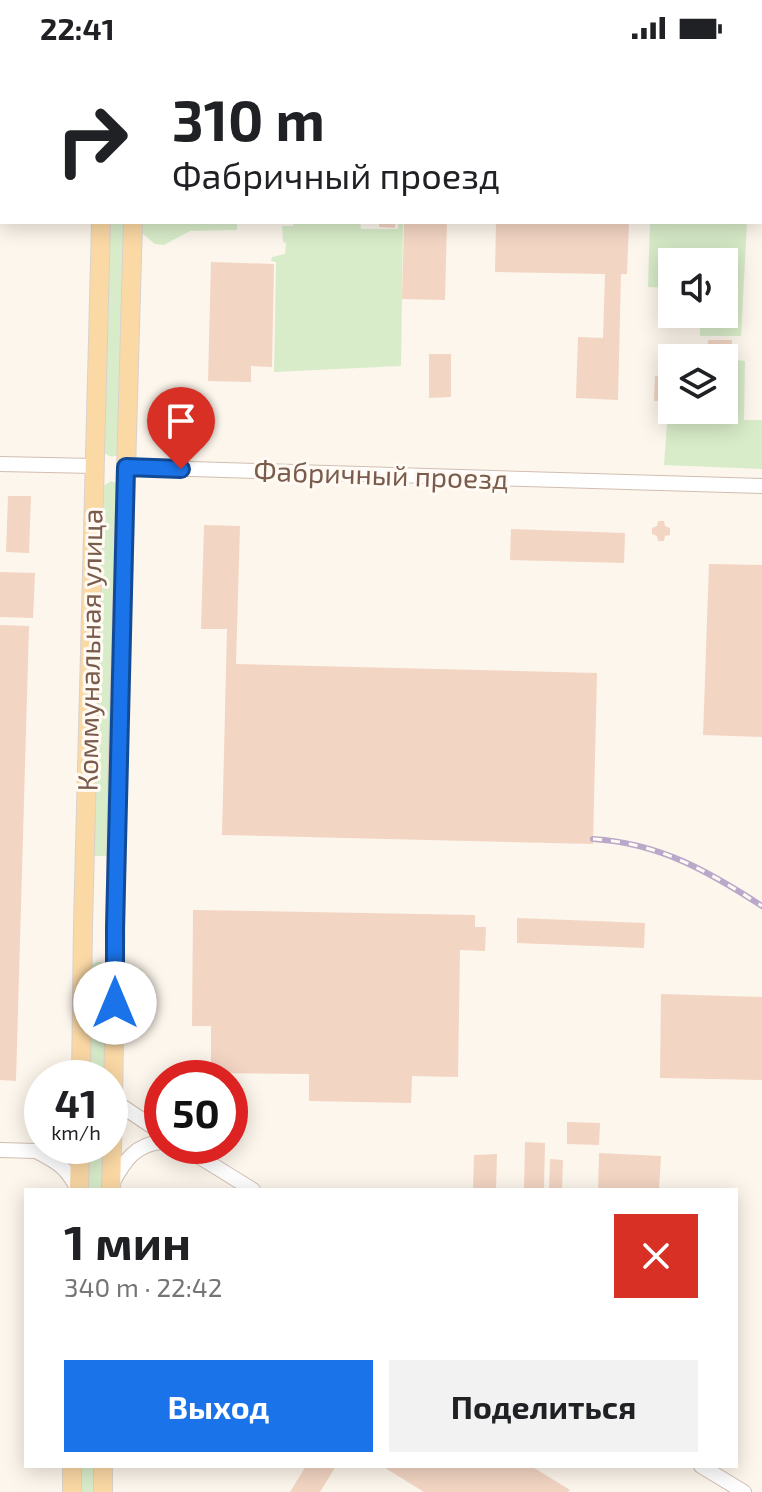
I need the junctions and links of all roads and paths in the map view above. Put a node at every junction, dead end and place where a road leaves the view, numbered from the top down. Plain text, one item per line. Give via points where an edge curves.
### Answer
1 (101, 224) edge
2 (133, 224) edge
3 (0, 464) edge
4 (95, 466) junction
5 (126, 467) junction
6 (762, 486) edge
7 (83, 925) junction
8 (115, 928) junction
9 (83, 966) junction
10 (115, 966) junction
11 (81, 1060) edge
12 (114, 1060) edge
13 (144, 1147) edge
14 (0, 1150) edge
15 (24, 1151) edge
16 (60, 1164) edge
17 (80, 1164) edge
18 (112, 1164) edge
19 (211, 1164) edge
20 (78, 1188) edge
21 (79, 1188) edge
22 (111, 1188) edge
23 (250, 1188) edge
24 (72, 1468) edge
25 (103, 1468) edge
26 (704, 1468) edge
27 (72, 1492) edge
28 (103, 1492) edge
29 (744, 1492) edge

1 - 4 main road, Коммунальная улица
2 - 5 main road, Коммунальная улица
3 - 4 street, Фабричный проезд
4 - 5 main road, Фабричный проезд
4 - 7 main road, Коммунальная улица
5 - 6 street, Фабричный проезд
5 - 8 main road, Коммунальная улица
7 - 8 main road via 100,939
7 - 9 main road, Коммунальная улица
8 - 10 main road, Коммунальная улица
9 - 10 main road via 104,956
9 - 11 main road, Коммунальная улица
10 - 12 main road, Коммунальная улица
13 - 22 street via 123,1163
14 - 15 street
16 - 20 street
17 - 21 main road
18 - 22 main road, Коммунальная улица
19 - 23 street
24 - 27 main road
25 - 28 main road
26 - 29 street

